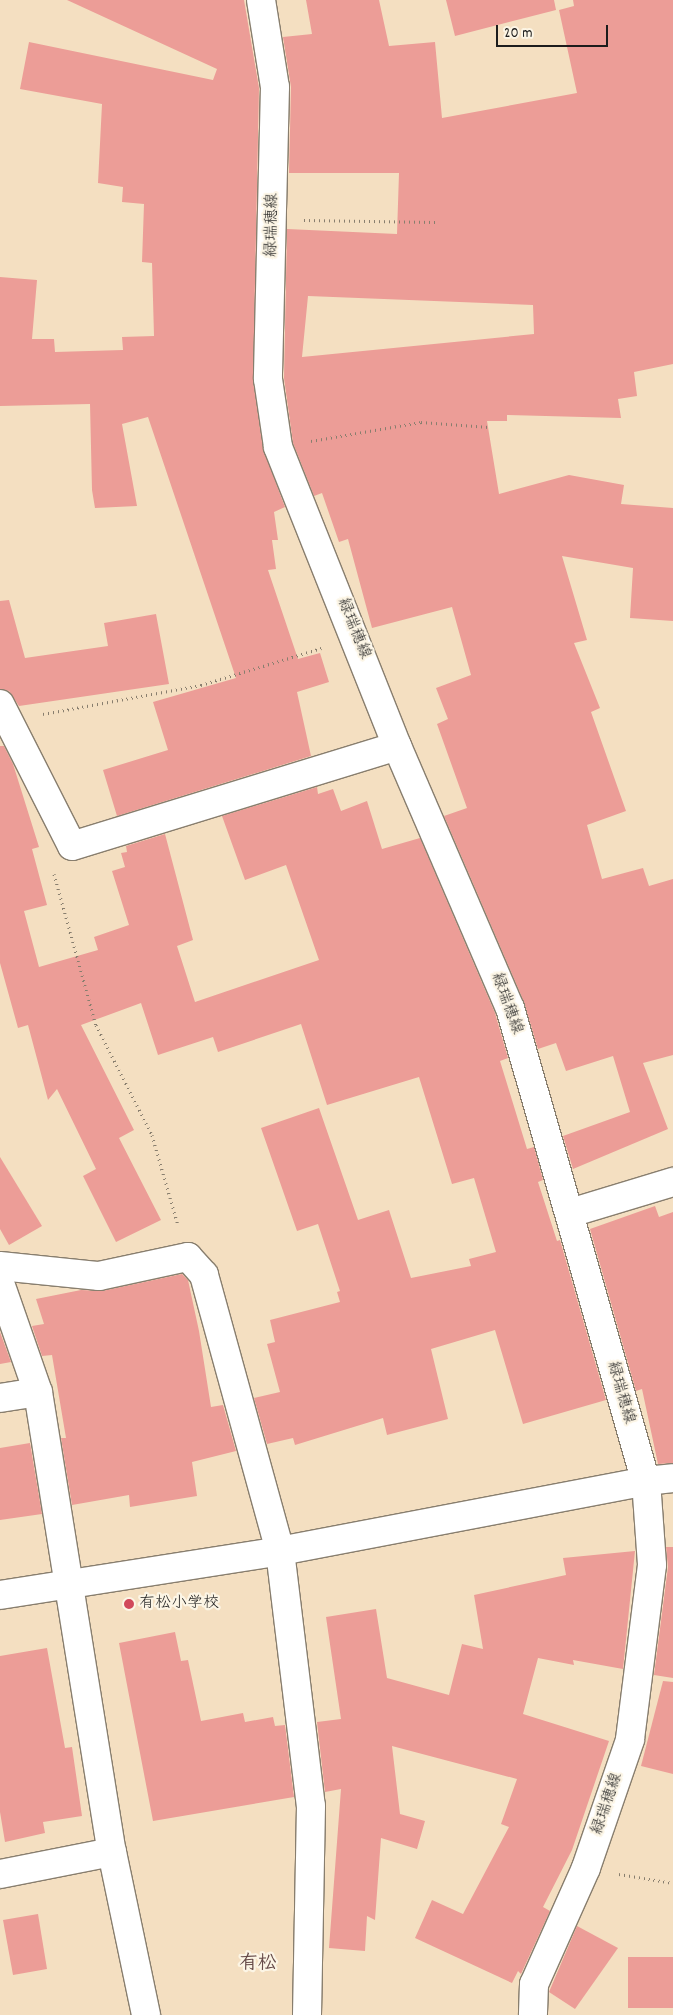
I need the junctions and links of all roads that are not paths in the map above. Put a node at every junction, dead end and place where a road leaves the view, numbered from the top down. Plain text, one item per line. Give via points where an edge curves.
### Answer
1 (261, 0) edge
2 (4, 712) edge
3 (398, 746) junction
4 (673, 1182) edge
5 (570, 1213) junction
6 (0, 1266) edge
7 (0, 1283) edge
8 (38, 1392) junction
9 (0, 1398) edge
10 (673, 1478) edge
11 (646, 1481) junction
12 (280, 1551) junction
13 (70, 1584) junction
14 (0, 1595) edge
15 (112, 1852) junction
16 (0, 1874) edge
17 (527, 2014) edge
18 (146, 2015) edge
19 (307, 2015) edge

1 - 3 street, 緑瑞穂線 via 275,87 268,379 278,447
2 - 3 street via 72,846
3 - 5 street, 緑瑞穂線 via 510,1008
4 - 5 street
5 - 11 street, 緑瑞穂線
6 - 12 street via 99,1276 188,1257 204,1275
7 - 8 street
8 - 9 street
8 - 13 street
10 - 11 street
11 - 12 street
11 - 17 street, 緑瑞穂線 via 652,1565 630,1740 586,1868 534,1984
12 - 13 street
12 - 19 street via 312,1806
13 - 14 street
13 - 15 street
15 - 16 street
15 - 18 street

